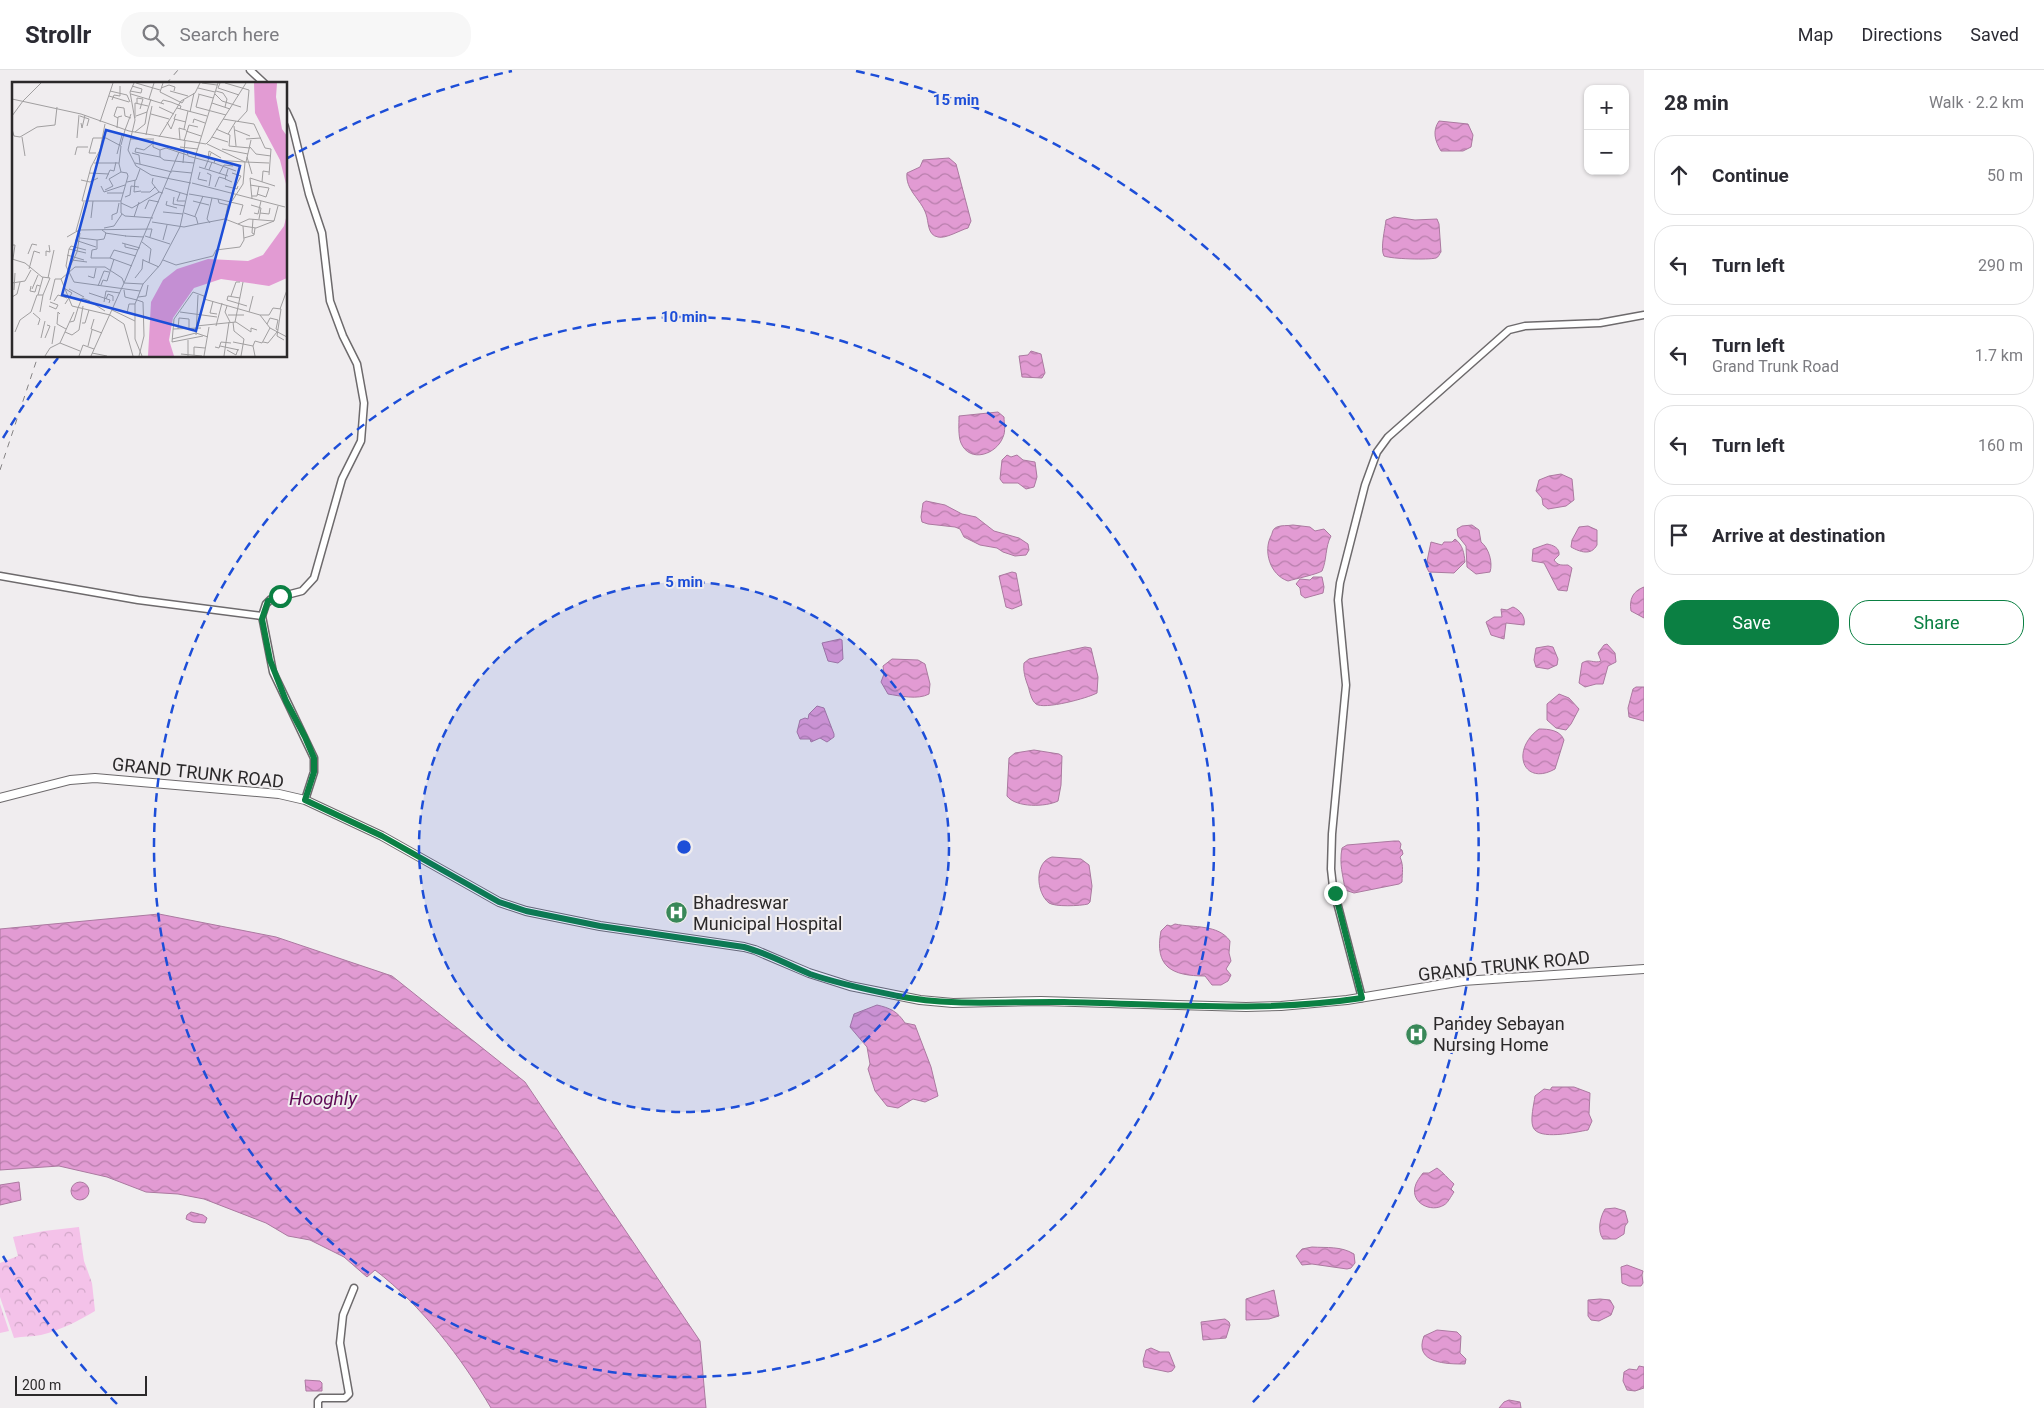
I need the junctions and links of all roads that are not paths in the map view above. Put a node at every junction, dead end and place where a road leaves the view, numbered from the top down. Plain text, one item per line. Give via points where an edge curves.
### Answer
1 (250, 70) edge
2 (262, 82) edge
3 (288, 115) edge
4 (1644, 315) edge
5 (0, 576) edge
6 (262, 616) junction
7 (0, 798) edge
8 (305, 800) junction
9 (1644, 969) edge
10 (1358, 999) junction
11 (354, 1288) dead end
12 (318, 1408) edge

1 - 2 street
3 - 6 street via 322,233 330,301 359,373 364,415 361,442 342,479 314,578 302,591 271,599
4 - 10 street via 1600,323 1525,326 1509,330 1388,437 1378,452 1365,485 1340,583 1339,617 1346,685 1331,853 1333,887
5 - 6 street
6 - 8 street via 270,660 278,682 314,758 314,772
7 - 8 main road, GRAND TRUNK ROAD via 70,780 95,778 279,794
8 - 10 main road, GRAND TRUNK ROAD via 382,836 499,902 526,911 600,926 744,947 826,979 900,996 953,1003 1041,1001 1257,1007
9 - 10 main road, GRAND TRUNK ROAD via 1463,981
11 - 12 street via 343,1315 340,1343 349,1394 345,1398 321,1398

